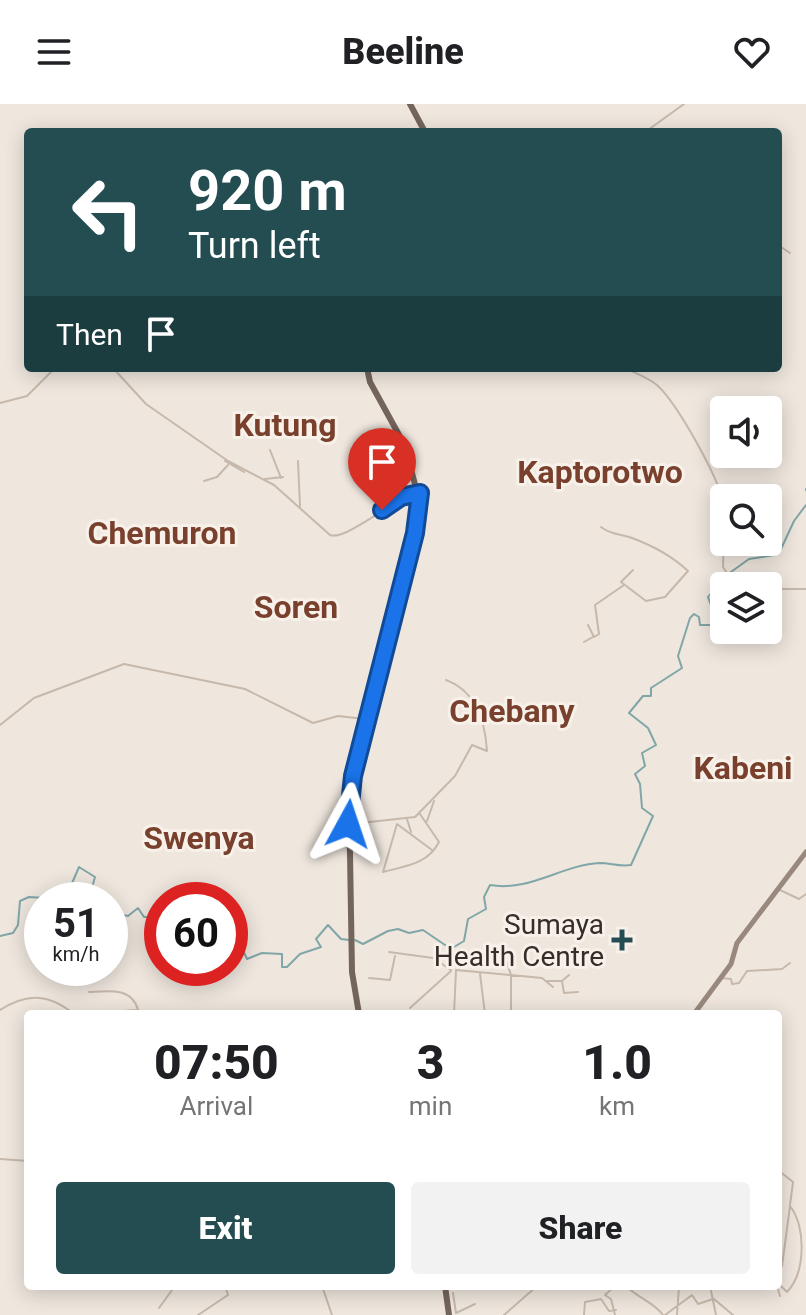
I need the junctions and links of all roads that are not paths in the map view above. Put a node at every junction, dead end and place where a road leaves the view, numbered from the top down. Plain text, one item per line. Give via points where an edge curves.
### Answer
1 (410, 104) edge
2 (684, 104) edge
3 (423, 128) edge
4 (651, 128) edge
5 (782, 248) edge
6 (790, 253) dead end
7 (51, 372) edge
8 (117, 372) edge
9 (368, 372) edge
10 (633, 372) edge
11 (0, 403) edge
12 (270, 450) dead end
13 (216, 453) junction
14 (298, 461) dead end
15 (230, 464) junction
16 (234, 467) junction
17 (223, 473) junction
18 (262, 479) junction
19 (204, 481) dead end
20 (715, 484) edge
21 (420, 493) junction
22 (300, 507) junction
23 (601, 527) dead end
24 (633, 570) dead end
25 (625, 585) junction
26 (782, 589) edge
27 (806, 589) edge
28 (588, 625) dead end
29 (594, 637) junction
30 (584, 642) dead end
31 (446, 680) dead end
32 (367, 719) junction
33 (0, 725) edge
34 (434, 800) junction
35 (419, 813) junction
36 (407, 818) junction
37 (427, 821) junction
38 (348, 824) junction
39 (411, 835) junction
40 (432, 850) junction
41 (806, 852) edge
42 (780, 889) junction
43 (806, 894) edge
44 (389, 952) dead end
45 (395, 955) junction
46 (507, 963) dead end
47 (790, 963) dead end
48 (454, 970) junction
49 (479, 973) junction
50 (511, 975) junction
51 (569, 975) dead end
52 (720, 977) junction
53 (369, 978) dead end
54 (546, 981) junction
55 (562, 981) junction
56 (553, 987) dead end
57 (89, 992) dead end
58 (578, 992) dead end
59 (410, 1008) dead end
60 (0, 1010) edge
61 (66, 1010) edge
62 (138, 1010) edge
63 (358, 1010) edge
64 (454, 1010) edge
65 (484, 1010) edge
66 (511, 1010) edge
67 (697, 1010) edge
68 (0, 1159) edge
69 (24, 1161) edge
70 (782, 1173) edge
71 (790, 1206) junction
72 (782, 1266) edge
73 (782, 1288) edge
74 (172, 1290) edge
75 (226, 1290) edge
76 (323, 1290) edge
77 (446, 1290) edge
78 (532, 1290) edge
79 (611, 1290) edge
80 (631, 1290) edge
81 (679, 1290) edge
82 (711, 1290) edge
83 (779, 1290) edge
84 (453, 1293) dead end
85 (780, 1296) dead end
86 (713, 1299) junction
87 (475, 1304) dead end
88 (678, 1304) junction
89 (159, 1308) dead end
90 (616, 1310) junction
91 (198, 1315) edge
92 (332, 1315) edge
93 (449, 1315) edge
94 (504, 1315) edge
95 (584, 1315) edge
96 (615, 1315) edge
97 (664, 1315) edge
98 (677, 1315) edge
99 (716, 1315) edge
100 (733, 1315) edge

1 - 3 main road
2 - 4 street
5 - 6 street
7 - 11 street via 27,396
8 - 13 street via 146,404
9 - 21 main road via 404,444
10 - 20 street via 664,393
12 - 18 street via 282,478
13 - 15 street
13 - 18 street
14 - 22 street
15 - 16 street
15 - 17 street
16 - 17 street
16 - 18 street
17 - 19 street
18 - 22 street
21 - 22 street via 399,498 339,537 322,530
21 - 32 main road via 415,533
23 - 25 street via 659,551 688,571 665,597 646,601
24 - 25 street via 621,582
25 - 29 street via 595,605 599,634
26 - 27 street
28 - 29 street
29 - 30 street
31 - 34 street via 456,683 479,708 487,751 472,745
32 - 33 street via 338,716 313,723 245,689 120,664 34,698
32 - 38 main road
34 - 35 street
34 - 37 street
35 - 36 street
35 - 37 street
36 - 38 street
36 - 39 street
37 - 40 street via 439,842
38 - 63 main road via 352,972
39 - 40 street
39 - 40 street via 397,824 383,872 425,861
41 - 42 street
42 - 43 street via 799,899
42 - 52 street via 737,943 731,964
44 - 45 street
45 - 48 street via 433,958
45 - 53 street via 390,980
46 - 50 street
47 - 52 street via 782,969 747,971 739,983
48 - 49 street
48 - 59 street
48 - 64 street
49 - 50 street
49 - 65 street
50 - 54 street
50 - 66 street
51 - 55 street
52 - 67 street
54 - 55 street
54 - 56 street
55 - 58 street via 564,993
57 - 62 street via 125,993
60 - 61 street via 36,996
68 - 69 street
70 - 71 street via 793,1182
71 - 72 street
71 - 73 street via 797,1214 803,1251 800,1274 787,1292
74 - 89 street
75 - 91 street via 227,1297
76 - 92 street
77 - 93 main road
78 - 94 street
79 - 90 street via 605,1295
80 - 97 street
81 - 88 street
82 - 86 street
83 - 85 street
84 - 87 street via 456,1313
86 - 88 street via 698,1304 692,1295
86 - 99 street
86 - 100 street
88 - 97 street
88 - 98 street
90 - 95 street via 609,1311 594,1298 585,1302
90 - 96 street

